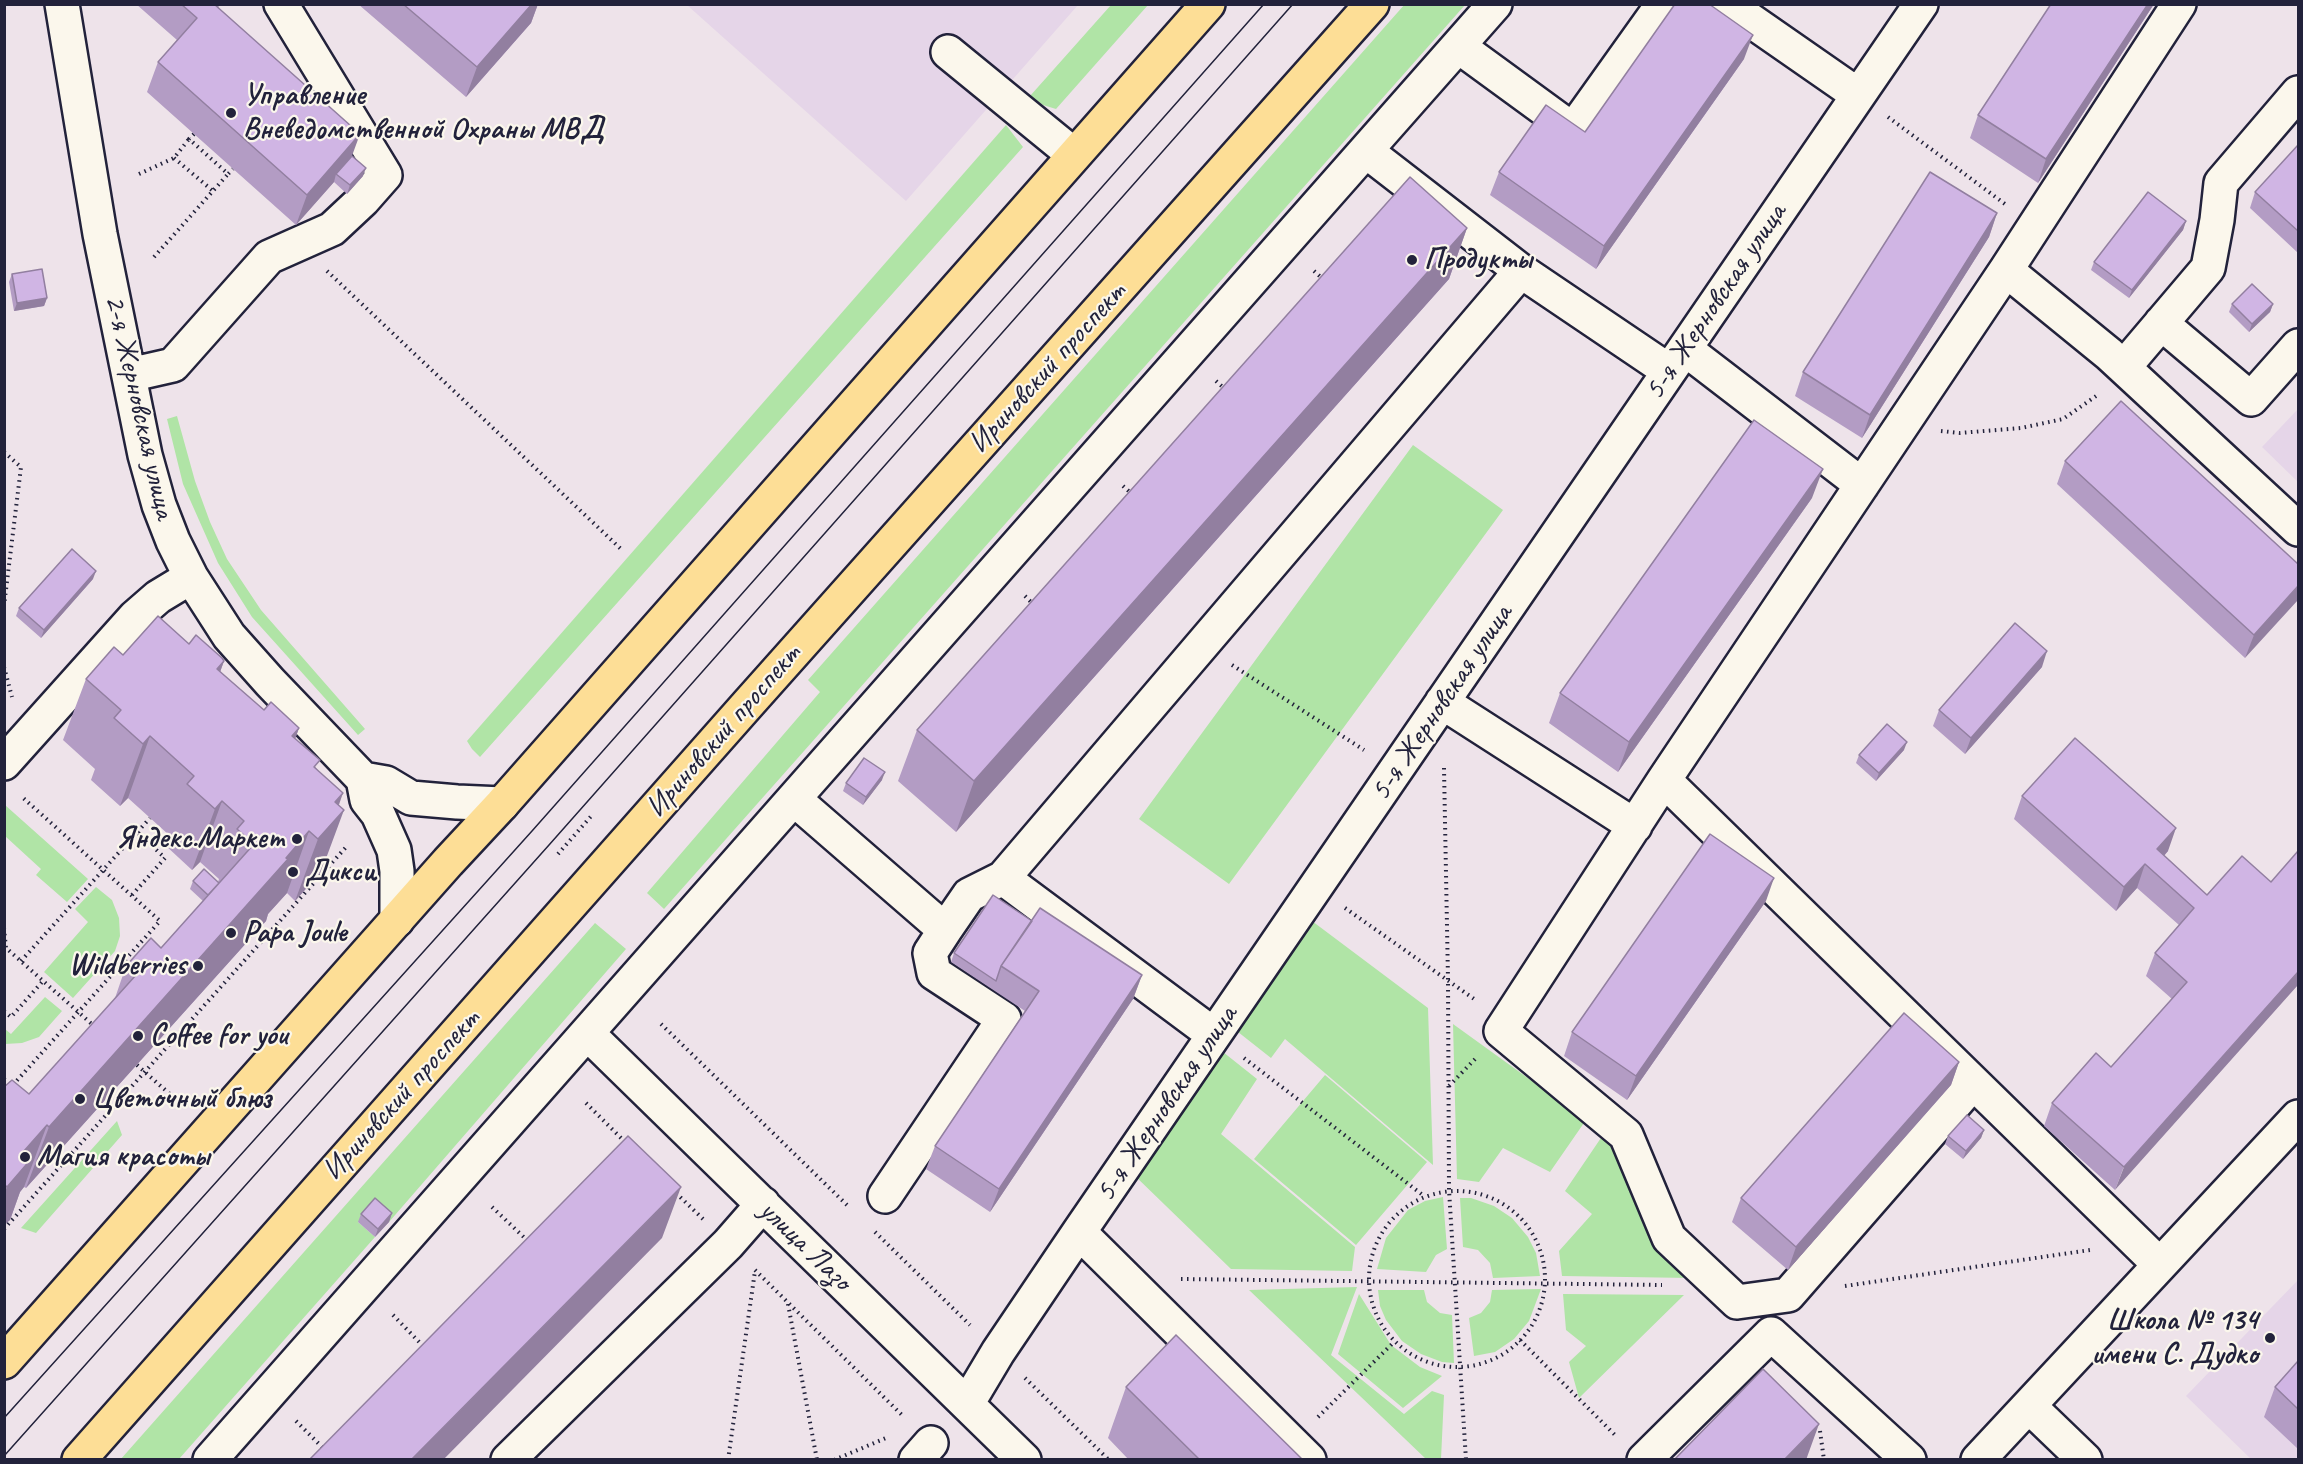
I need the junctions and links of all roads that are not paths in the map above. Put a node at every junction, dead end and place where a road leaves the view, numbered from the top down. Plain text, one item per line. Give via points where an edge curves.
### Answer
1 (62, 4) edge
2 (281, 4) edge
3 (1208, 4) edge
4 (1372, 4) edge
5 (1495, 4) edge
6 (1663, 4) edge
7 (1727, 4) edge
8 (1921, 4) edge
9 (2179, 4) edge
10 (1458, 46) junction
11 (948, 52) dead end
12 (2298, 93) edge
13 (1858, 95) junction
14 (1366, 151) junction
15 (1074, 155) junction
16 (2006, 270) junction
17 (1521, 271) junction
18 (2162, 323) junction
19 (2298, 346) edge
20 (1677, 360) junction
21 (2127, 370) junction
22 (129, 375) junction
23 (1862, 485) junction
24 (2298, 529) edge
25 (191, 578) junction
26 (1442, 702) junction
27 (9, 776) edge
28 (363, 779) junction
29 (1664, 780) junction
30 (794, 799) junction
31 (502, 804) junction
32 (1635, 826) junction
33 (1003, 878) junction
34 (397, 920) junction
35 (945, 930) junction
36 (587, 1033) junction
37 (1214, 1035) junction
38 (1973, 1083) junction
39 (2295, 1129) edge
40 (885, 1196) dead end
41 (763, 1204) junction
42 (1079, 1232) junction
43 (2160, 1266) junction
44 (4, 1362) edge
45 (967, 1404) junction
46 (2029, 1406) junction
47 (1300, 1451) edge
48 (1634, 1452) edge
49 (79, 1460) edge
50 (210, 1460) edge
51 (508, 1460) edge
52 (1024, 1460) edge
53 (1909, 1460) edge
54 (1978, 1460) edge
55 (2085, 1460) edge

1 - 22 street, 2-я Жерновская улица via 100,234
2 - 22 street via 385,175 332,229 269,257 173,365
3 - 15 main road
4 - 49 main road, Ириновский проспект
5 - 10 street
6 - 10 street via 1573,130
7 - 13 street
8 - 13 street, 5-я Жерновская улица
9 - 16 street
10 - 14 street
11 - 15 street
12 - 18 street via 2221,183 2208,268
13 - 20 street, 5-я Жерновская улица
14 - 17 street
14 - 30 street
15 - 31 main road
16 - 21 street
16 - 23 street
17 - 20 street
17 - 33 street
18 - 19 street via 2251,399
18 - 21 street
20 - 23 street
20 - 26 street, 5-я Жерновская улица
21 - 24 street
22 - 25 street, 2-я Жерновская улица via 159,505
23 - 29 street
25 - 27 street via 135,616
25 - 28 street, 2-я Жерновская улица via 229,636
26 - 32 street
26 - 37 street, 5-я Жерновская улица
28 - 31 street via 386,783 411,798
28 - 34 street, 2-я Жерновская улица via 368,800 394,850
29 - 32 street
29 - 38 street
30 - 35 street
30 - 36 street
31 - 34 main road
32 - 38 street via 1501,1031 1626,1135 1669,1238 1737,1302 1788,1295
33 - 35 street via 969,895
33 - 37 street
34 - 44 main road
35 - 40 street via 930,953 934,973 1004,1019
36 - 41 street, улица Лазо
36 - 50 street
37 - 42 street, 5-я Жерновская улица
38 - 43 street
39 - 43 street
41 - 45 street, улица Лазо
41 - 51 street via 728,1244
42 - 45 street, 5-я Жерновская улица
42 - 47 street
43 - 46 street
45 - 52 street, улица Лазо
46 - 54 street
46 - 55 street
48 - 53 street via 1771,1334

